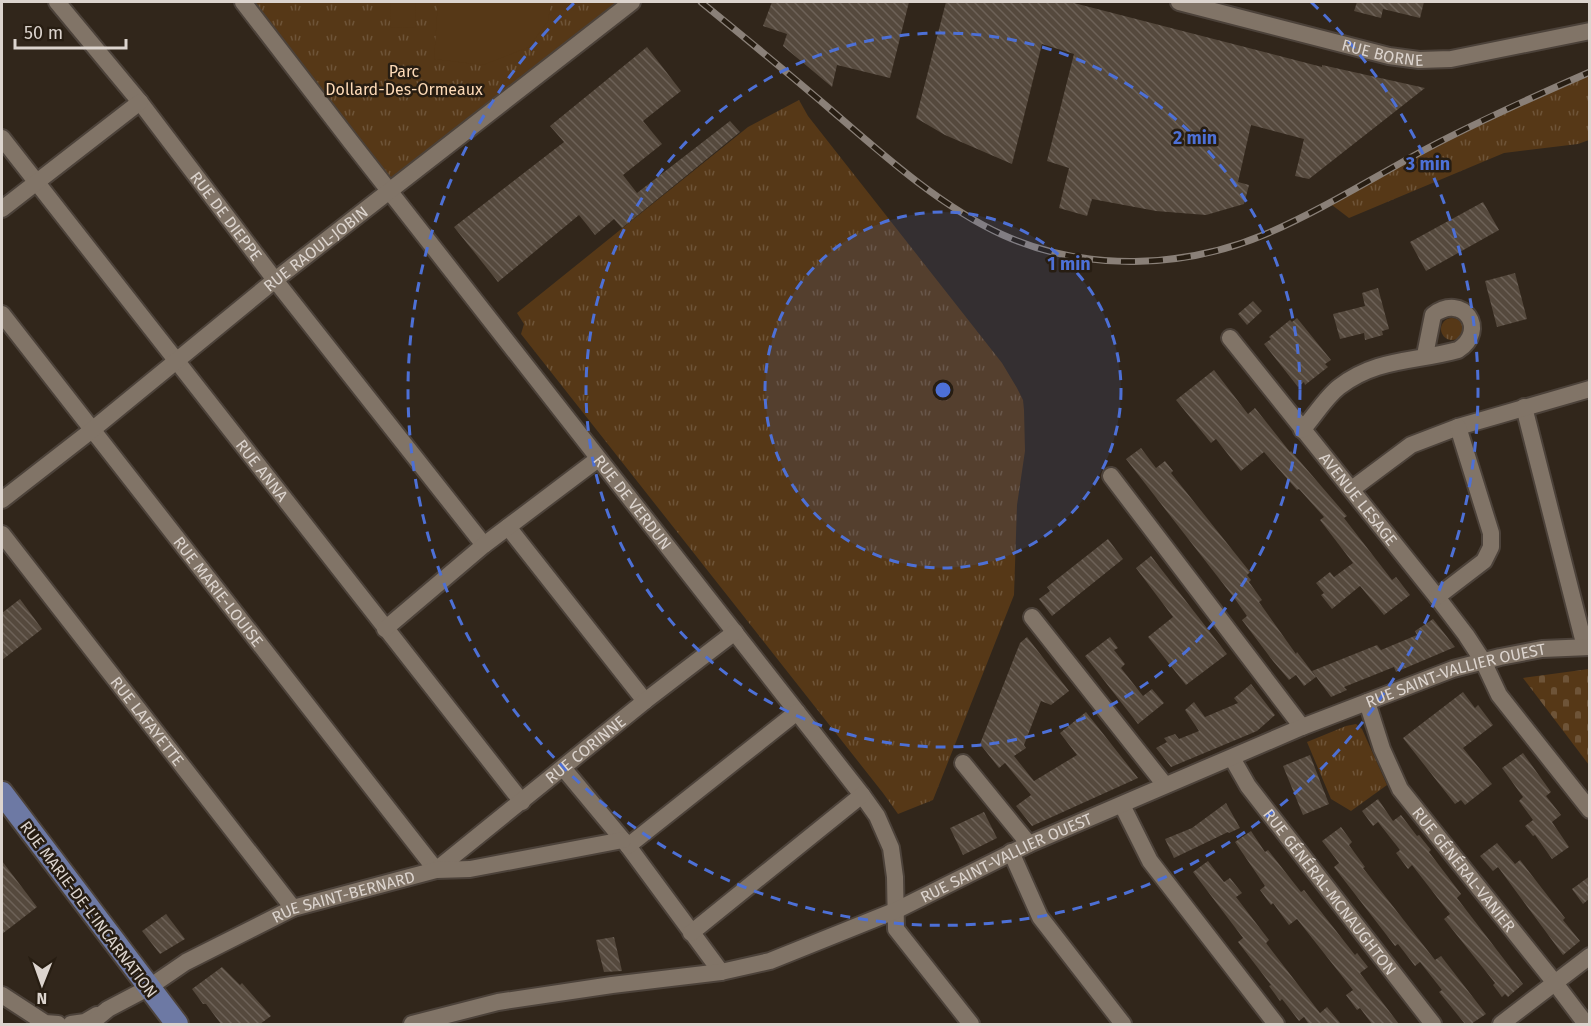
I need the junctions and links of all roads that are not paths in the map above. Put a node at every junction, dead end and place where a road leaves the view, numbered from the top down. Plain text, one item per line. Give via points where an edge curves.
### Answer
1 (57, 2) edge
2 (243, 2) edge
3 (632, 2) edge
4 (1179, 2) edge
5 (1590, 31) edge
6 (140, 102) junction
7 (2, 138) edge
8 (35, 182) junction
9 (390, 192) junction
10 (2, 209) edge
11 (275, 280) junction
12 (2, 314) edge
13 (1230, 338) dead end
14 (1425, 355) dead end
15 (176, 361) junction
16 (1590, 389) edge
17 (1524, 407) junction
18 (1458, 427) junction
19 (92, 430) junction
20 (1302, 430) junction
21 (598, 459) junction
22 (1111, 476) dead end
23 (1352, 489) junction
24 (2, 500) edge
25 (508, 527) junction
26 (2, 534) edge
27 (484, 545) junction
28 (1437, 597) junction
29 (1032, 617) dead end
30 (385, 629) junction
31 (735, 632) junction
32 (1587, 647) edge
33 (1482, 661) junction
34 (645, 701) junction
35 (1367, 702) junction
36 (797, 712) junction
37 (1302, 727) junction
38 (1232, 758) junction
39 (963, 763) dead end
40 (564, 769) junction
41 (1165, 786) junction
42 (2, 793) edge
43 (862, 795) junction
44 (522, 801) junction
45 (1122, 805) junction
46 (1590, 810) edge
47 (626, 843) junction
48 (1029, 844) junction
49 (1011, 852) junction
50 (436, 870) junction
51 (293, 908) junction
52 (897, 910) junction
53 (691, 933) junction
54 (1590, 956) edge
55 (720, 972) junction
56 (1555, 983) junction
57 (148, 988) junction
58 (2, 996) edge
59 (108, 1009) junction
60 (58, 1024) edge
61 (72, 1024) edge
62 (90, 1024) edge
63 (177, 1024) edge
64 (412, 1024) edge
65 (971, 1024) edge
66 (1123, 1024) edge
67 (1276, 1024) edge
68 (1433, 1024) edge
69 (1501, 1024) edge
70 (1586, 1024) edge

1 - 6 street, RUE DE DIEPPE
2 - 9 street, RUE DE VERDUN
3 - 9 street, RUE RAOUL-JOBIN
4 - 5 street, RUE BORNE via 1389,56 1419,60 1451,59
6 - 8 street
6 - 11 street, RUE DE DIEPPE
7 - 8 street, RUE ANNA
8 - 10 street
8 - 15 street, RUE ANNA
9 - 11 street, RUE RAOUL-JOBIN
9 - 21 street, RUE DE VERDUN
11 - 15 street, RUE RAOUL-JOBIN
11 - 27 street, RUE DE DIEPPE
12 - 19 street, RUE MARIE-LOUISE
13 - 20 street, AVENUE LESAGE
14 - 20 street via 1381,365 1337,388
15 - 19 street, RUE RAOUL-JOBIN
15 - 30 street, RUE ANNA
16 - 17 street
17 - 18 street
17 - 32 street
18 - 23 street via 1412,445
18 - 28 street via 1491,533 1491,547 1484,561
19 - 24 street, RUE RAOUL-JOBIN
19 - 50 street, RUE MARIE-LOUISE
20 - 23 street, AVENUE LESAGE
21 - 25 street
21 - 31 street, RUE DE VERDUN
22 - 37 street
23 - 28 street, AVENUE LESAGE
25 - 27 street
25 - 34 street
26 - 51 street, RUE LAFAYETTE
27 - 30 street
28 - 33 street, AVENUE LESAGE
29 - 41 street
30 - 44 street, RUE ANNA
31 - 34 street, RUE CORINNE
31 - 36 street, RUE DE VERDUN
32 - 33 street, RUE SAINT-VALLIER OUEST via 1542,649
33 - 35 street, RUE SAINT-VALLIER OUEST
33 - 46 street, AVENUE LESAGE via 1499,695
34 - 40 street, RUE CORINNE
35 - 37 street, RUE SAINT-VALLIER OUEST
35 - 56 street, RUE GÉNÉRAL-VANIER via 1382,749 1401,789
36 - 43 street, RUE DE VERDUN
36 - 47 street, RUE SAINT-BERNARD
37 - 38 street, RUE SAINT-VALLIER OUEST
38 - 41 street, RUE SAINT-VALLIER OUEST
38 - 68 street, RUE GÉNÉRAL-MCNAUGHTON via 1248,786
39 - 48 street
40 - 44 street, RUE CORINNE
40 - 47 street
41 - 45 street, RUE SAINT-VALLIER OUEST
42 - 57 main road, RUE MARIE-DE-L'INCARNATION
43 - 52 street, RUE DE VERDUN via 877,816 891,848
43 - 53 street
44 - 50 street, RUE CORINNE
45 - 48 street, RUE SAINT-VALLIER OUEST
45 - 67 street via 1150,861
47 - 50 street, RUE SAINT-BERNARD via 470,869
47 - 53 street
48 - 49 street, RUE SAINT-VALLIER OUEST
49 - 52 street, RUE SAINT-VALLIER OUEST
49 - 66 street via 1040,917
50 - 51 street, RUE SAINT-BERNARD
51 - 57 street, RUE SAINT-BERNARD via 186,962
52 - 55 street, RUE SAINT-VALLIER OUEST via 770,961
52 - 65 street, RUE DE VERDUN via 896,929
53 - 55 street
54 - 56 street
55 - 64 street, RUE SAINT-VALLIER OUEST via 509,1000
56 - 69 street
56 - 70 street, RUE GÉNÉRAL-VANIER
57 - 59 street, RUE SAINT-BERNARD
57 - 63 main road, RUE MARIE-DE-L'INCARNATION
58 - 60 street via 45,1023
59 - 61 street via 85,1022
59 - 62 street, RUE SAINT-BERNARD

